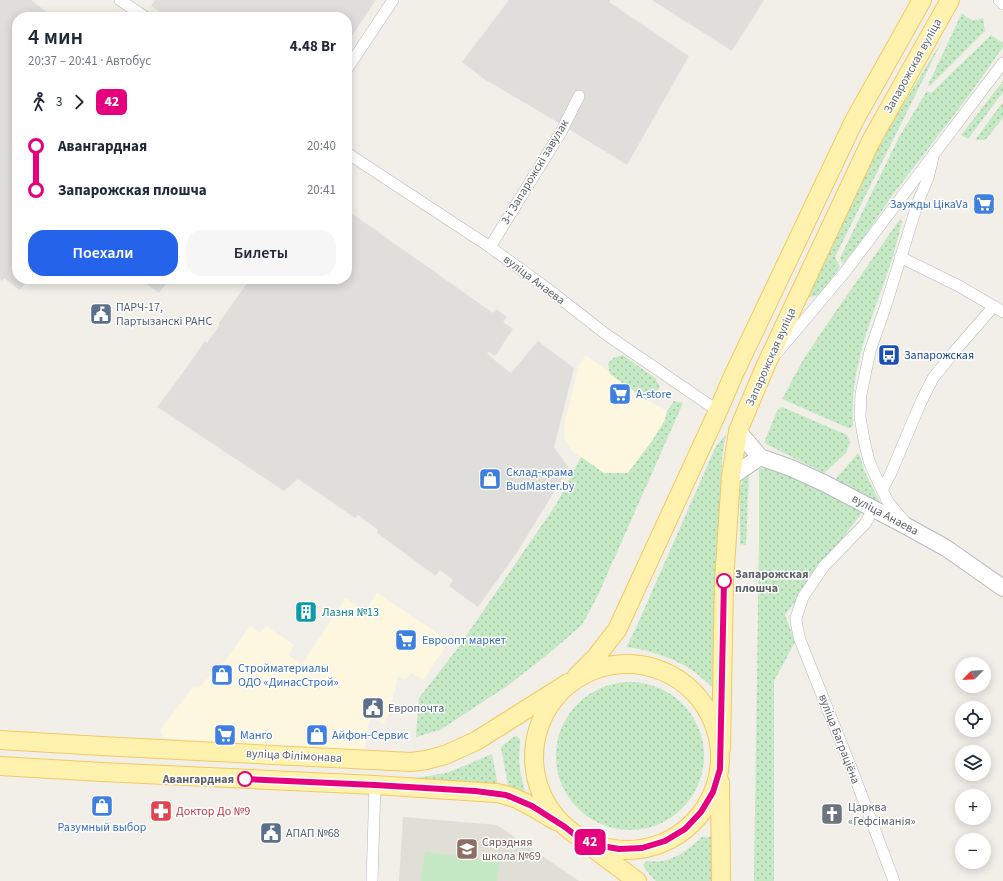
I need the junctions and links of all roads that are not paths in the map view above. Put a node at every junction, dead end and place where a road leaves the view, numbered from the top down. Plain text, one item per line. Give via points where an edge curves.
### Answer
1 (120, 0) edge
2 (393, 0) edge
3 (922, 0) edge
4 (999, 0) edge
5 (948, 4) edge
6 (1003, 4) edge
7 (138, 12) edge
8 (352, 62) edge
9 (1003, 63) edge
10 (579, 96) dead end
11 (934, 154) junction
12 (352, 156) edge
13 (490, 247) junction
14 (900, 257) junction
15 (999, 309) edge
16 (765, 367) junction
17 (718, 411) junction
18 (738, 431) junction
19 (760, 457) junction
20 (731, 477) junction
21 (882, 490) junction
22 (875, 510) junction
23 (908, 527) junction
24 (1003, 588) edge
25 (572, 680) junction
26 (0, 740) edge
27 (721, 749) junction
28 (0, 766) edge
29 (720, 769) junction
30 (375, 785) junction
31 (570, 831) junction
32 (372, 881) edge
33 (637, 881) edge
34 (721, 881) edge
35 (894, 881) edge

1 - 7 street
2 - 8 street
3 - 17 main road, Запарожская вуліца via 854,121
4 - 6 street
5 - 16 main road, Запарожская вуліца via 871,141
9 - 11 street
10 - 13 street, 3-і Запарожскі завулак via 561,132
11 - 14 street
11 - 16 street via 845,272
12 - 13 street, вуліца Анаева
13 - 17 street, вуліца Анаева via 607,335
14 - 15 street
14 - 21 street via 870,351 861,394 860,417 864,440 869,461
15 - 21 street via 954,352 933,378
16 - 18 main road, Запарожская вуліца
17 - 25 main road, Запарожская вуліца via 617,630 595,658
18 - 19 street
18 - 20 main road, Запарожская вуліца
19 - 20 street
19 - 22 street, вуліца Анаева via 824,483
20 - 27 main road, Запарожская вуліца via 724,581
21 - 23 street
22 - 23 street, вуліца Анаева
22 - 35 street, вуліца Баграціёна via 865,524 824,566 803,597 796,618 800,640
23 - 24 street, вуліца Анаева via 946,548
25 - 26 main road, вуліца Філімонава via 476,740 445,755 411,762
25 - 27 main road via 594,669 612,665 650,667 668,674 698,697 717,730
25 - 31 main road via 554,698 544,715 537,734 534,754 536,775 542,794 552,812
27 - 29 main road
28 - 30 main road, вуліца Філімонава
29 - 31 main road via 713,792 701,812 685,829 665,841 642,848 619,849 596,845
29 - 34 main road
30 - 31 main road, вуліца Філімонава via 506,795 532,806
30 - 32 street
31 - 33 main road

